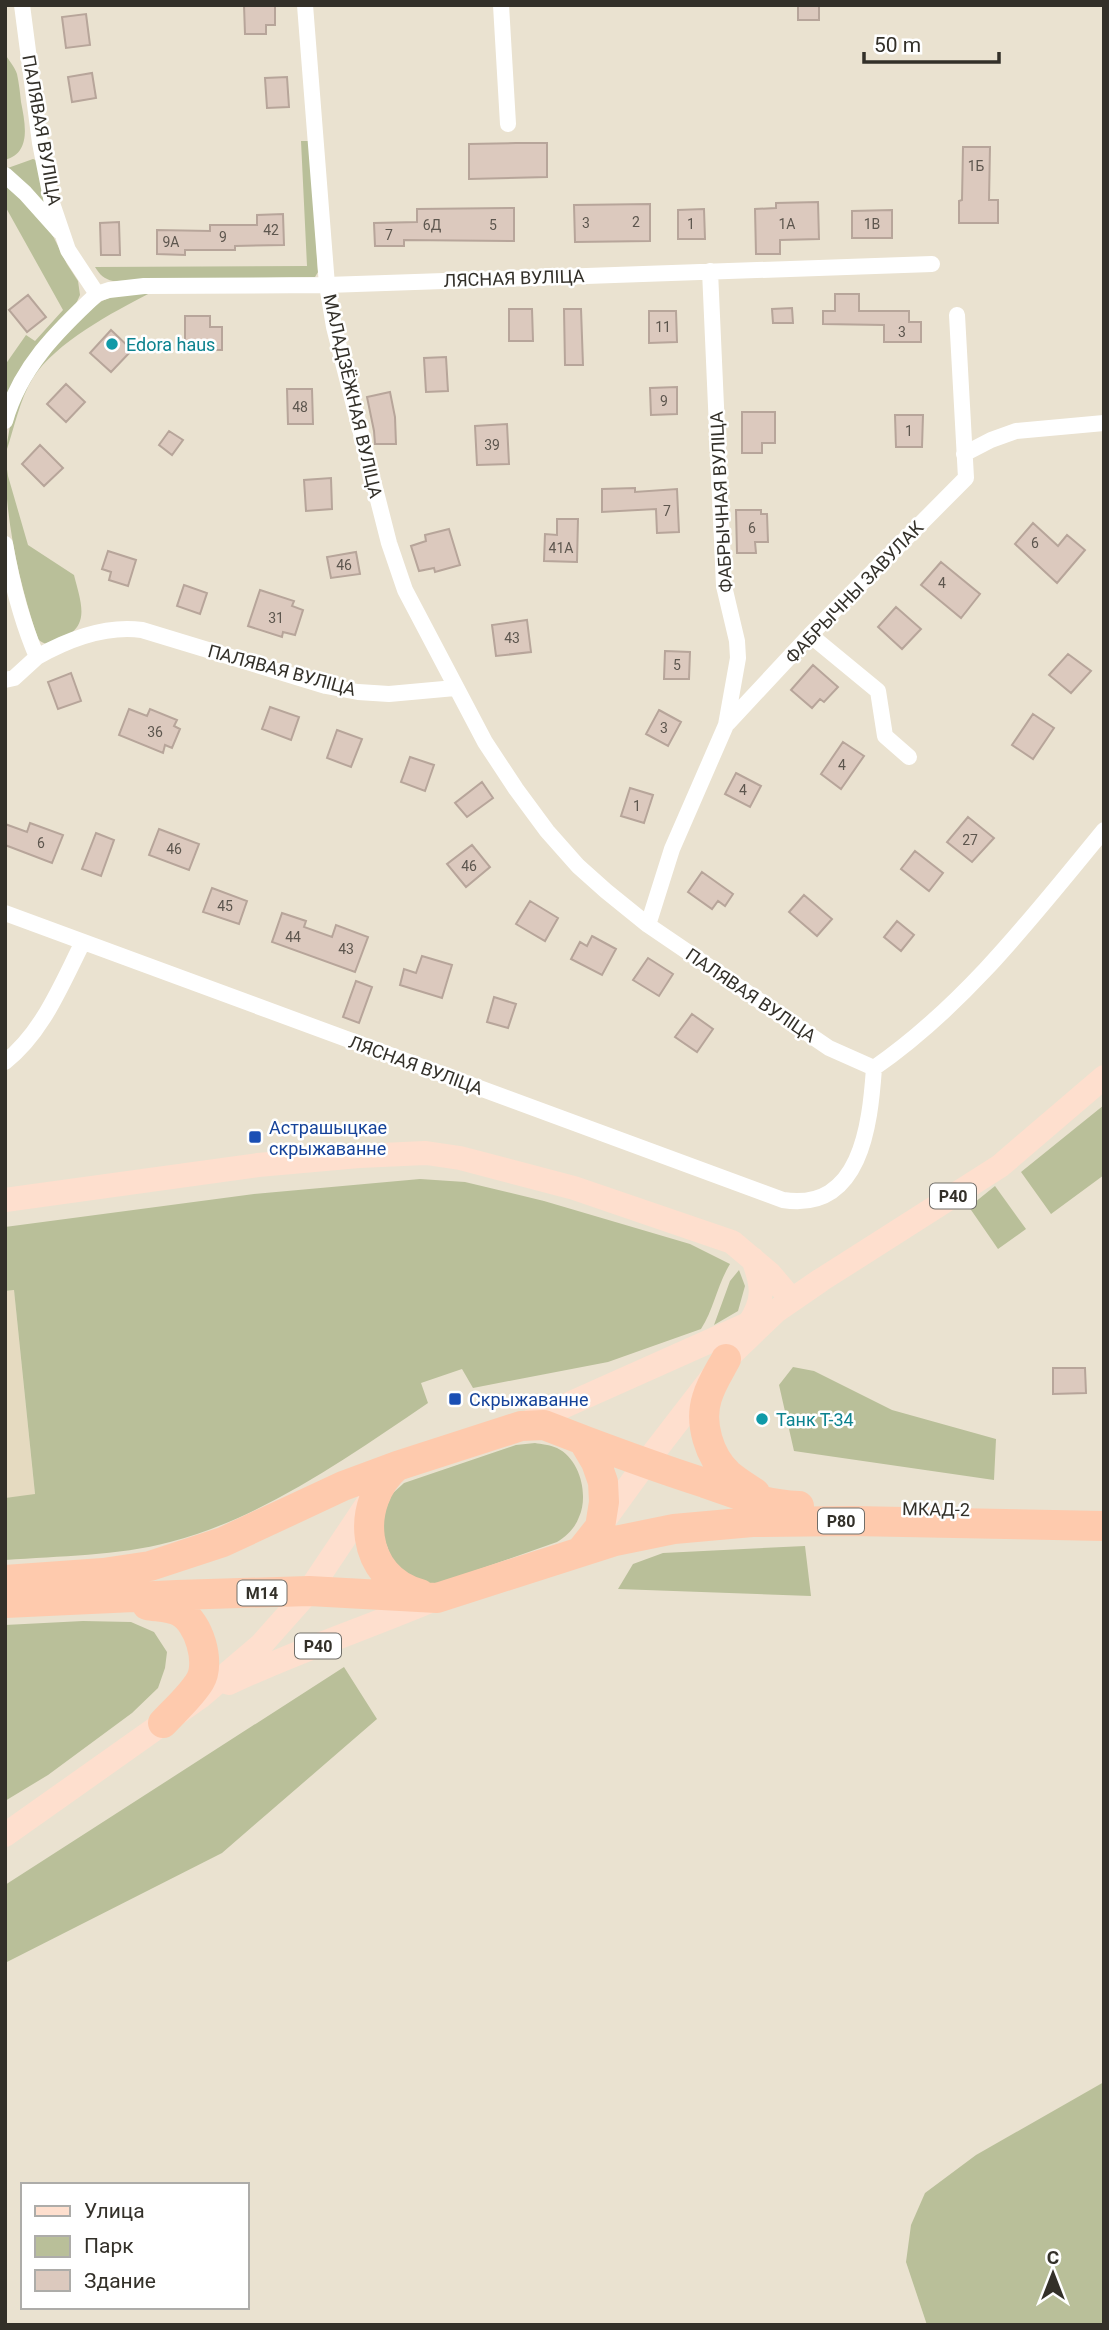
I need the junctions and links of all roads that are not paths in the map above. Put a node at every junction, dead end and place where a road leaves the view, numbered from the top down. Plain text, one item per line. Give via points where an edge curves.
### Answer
1 (22, 5) edge
2 (305, 5) edge
3 (501, 5) edge
4 (508, 124) dead end
5 (5, 175) edge
6 (62, 233) junction
7 (932, 264) dead end
8 (710, 271) junction
9 (327, 285) junction
10 (97, 294) junction
11 (957, 315) dead end
12 (5, 421) edge
13 (1104, 423) edge
14 (964, 454) junction
15 (5, 544) edge
16 (810, 635) junction
17 (37, 657) junction
18 (5, 680) edge
19 (455, 688) junction
20 (726, 725) junction
21 (909, 757) dead end
22 (1104, 830) edge
23 (5, 913) edge
24 (648, 925) junction
25 (83, 942) junction
26 (5, 1062) edge
27 (874, 1068) junction
28 (1104, 1077) edge
29 (5, 1200) edge
30 (753, 1258) junction
31 (784, 1305) junction
32 (749, 1324) junction
33 (726, 1359) junction
34 (521, 1426) junction
35 (583, 1440) junction
36 (645, 1464) junction
37 (387, 1477) junction
38 (769, 1503) junction
39 (1104, 1511) edge
40 (1104, 1526) edge
41 (600, 1527) junction
42 (581, 1551) junction
43 (5, 1580) edge
44 (309, 1591) junction
45 (437, 1598) junction
46 (88, 1599) junction
47 (5, 1604) edge
48 (200, 1697) junction
49 (163, 1723) junction
50 (5, 1835) edge

1 - 6 street, ПАЛЯВАЯ ВУЛІЦА via 40,143
2 - 9 street, МАЛАДЗЁЖНАЯ ВУЛІЦА
3 - 4 street
5 - 6 street
6 - 10 street, ПАЛЯВАЯ ВУЛІЦА
7 - 8 street, ЛЯСНАЯ ВУЛІЦА
8 - 9 street, ЛЯСНАЯ ВУЛІЦА
8 - 20 street, ФАБРЫЧНАЯ ВУЛІЦА via 724,586 738,658
9 - 10 street, ЛЯСНАЯ ВУЛІЦА via 135,286
9 - 19 street, МАЛАДЗЁЖНАЯ ВУЛІЦА via 389,543 405,590
10 - 12 street via 56,333 32,364
11 - 14 street, ФАБРЫЧНЫ ЗАВУЛАК
13 - 14 street via 1016,431
14 - 16 street, ФАБРЫЧНЫ ЗАВУЛАК via 966,478
15 - 17 street via 13,588
16 - 20 street, ФАБРЫЧНЫ ЗАВУЛАК
16 - 21 street via 878,691 885,736
17 - 18 street via 14,678
17 - 19 street, ПАЛЯВАЯ ВУЛІЦА via 93,633 126,628 358,692
19 - 24 street, ПАЛЯВАЯ ВУЛІЦА via 485,742 547,831 587,874
20 - 24 street, ФАБРЫЧНАЯ ВУЛІЦА via 672,849
22 - 27 street via 1012,942 954,1002
23 - 25 street, ЛЯСНАЯ ВУЛІЦА
24 - 27 street, ПАЛЯВАЯ ВУЛІЦА via 829,1048
25 - 26 street via 38,1028
25 - 27 street, ЛЯСНАЯ ВУЛІЦА via 783,1200 806,1201 829,1194 851,1170 868,1127
28 - 31 main road, Р40 via 1000,1166
29 - 30 main road via 258,1165 426,1153 574,1188 732,1242
30 - 31 main road via 770,1274
30 - 32 main road via 761,1297
31 - 32 main road, Р40
31 - 33 main road, Р40
32 - 34 main road, Р40
33 - 36 main road, Р40
33 - 38 highway via 706,1401 704,1424 710,1449 727,1473
34 - 35 highway via 544,1425
34 - 37 highway
35 - 36 highway, Р80
35 - 41 highway via 603,1482
36 - 38 highway, Р80
36 - 41 main road, Р40
37 - 43 highway via 343,1486 223,1542 150,1566
37 - 44 main road, Р40
37 - 45 highway via 368,1515 370,1545 384,1572 408,1591
38 - 39 highway, МКАД-2 / Р80 via 829,1508
40 - 42 highway, Р80 via 752,1522 674,1530
41 - 42 highway
42 - 45 highway, М14
44 - 45 highway, М14
44 - 46 highway, М14
44 - 48 main road, Р40 via 261,1645
45 - 48 main road, Р40
46 - 47 highway, М14
46 - 49 highway, Р40 via 164,1607 193,1622 202,1645 202,1680
48 - 49 main road, Р40
49 - 50 main road, Р40

